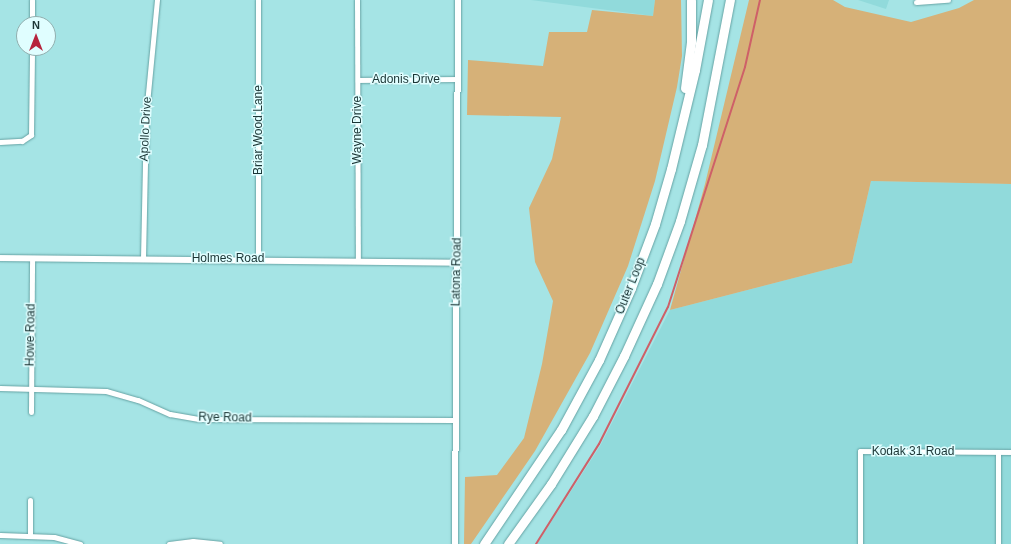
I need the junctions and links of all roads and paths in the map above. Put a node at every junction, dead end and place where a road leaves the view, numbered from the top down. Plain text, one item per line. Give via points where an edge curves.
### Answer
1 (32, 0) edge
2 (157, 0) edge
3 (258, 0) edge
4 (357, 0) edge
5 (458, 0) edge
6 (690, 0) edge
7 (708, 0) edge
8 (730, 0) edge
9 (734, 0) edge
10 (948, 0) edge
11 (916, 2) dead end
12 (32, 16) edge
13 (722, 46) junction
14 (32, 56) edge
15 (455, 79) junction
16 (358, 80) junction
17 (0, 142) edge
18 (671, 169) junction
19 (0, 258) edge
20 (32, 259) junction
21 (143, 259) junction
22 (258, 260) junction
23 (358, 260) junction
24 (457, 263) junction
25 (0, 388) edge
26 (30, 389) junction
27 (31, 412) dead end
28 (455, 420) junction
29 (998, 452) junction
30 (1011, 452) edge
31 (30, 500) dead end
32 (0, 535) edge
33 (30, 535) junction
34 (80, 544) edge
35 (169, 544) edge
36 (220, 544) edge
37 (455, 544) edge
38 (484, 544) edge
39 (508, 544) edge
40 (860, 544) edge
41 (998, 544) edge

1 - 12 street
2 - 21 street, Apollo Drive via 146,114
3 - 22 street, Briar Wood Lane
4 - 16 street, Wayne Drive
5 - 15 street, Latona Road
6 - 18 highway via 690,60
7 - 18 highway, Outer Loop via 695,70
8 - 13 highway, Outer Loop
9 - 13 highway
10 - 11 street
13 - 39 highway, Outer Loop via 709,117 693,178 652,295 593,416 554,479
14 - 17 street via 31,135 22,141
15 - 16 street, Adonis Drive
15 - 24 street, Latona Road
16 - 23 street, Wayne Drive
18 - 38 highway, Outer Loop via 633,283 599,360 552,444
19 - 20 street, Holmes Road
20 - 21 street, Holmes Road
20 - 26 street, Howe Road
21 - 22 street, Holmes Road
22 - 23 street, Holmes Road
23 - 24 street, Holmes Road
24 - 28 street, Latona Road
25 - 26 street, Rye Road
26 - 27 street, Howe Road
26 - 28 street, Rye Road via 106,391 138,400 170,414 199,419
28 - 37 street, Latona Road
29 - 30 street, Kodak 31 Road
29 - 40 street, Kodak 31 Road via 860,451
29 - 41 street
31 - 33 street
32 - 33 street
33 - 34 street via 54,537
35 - 36 street via 193,541

